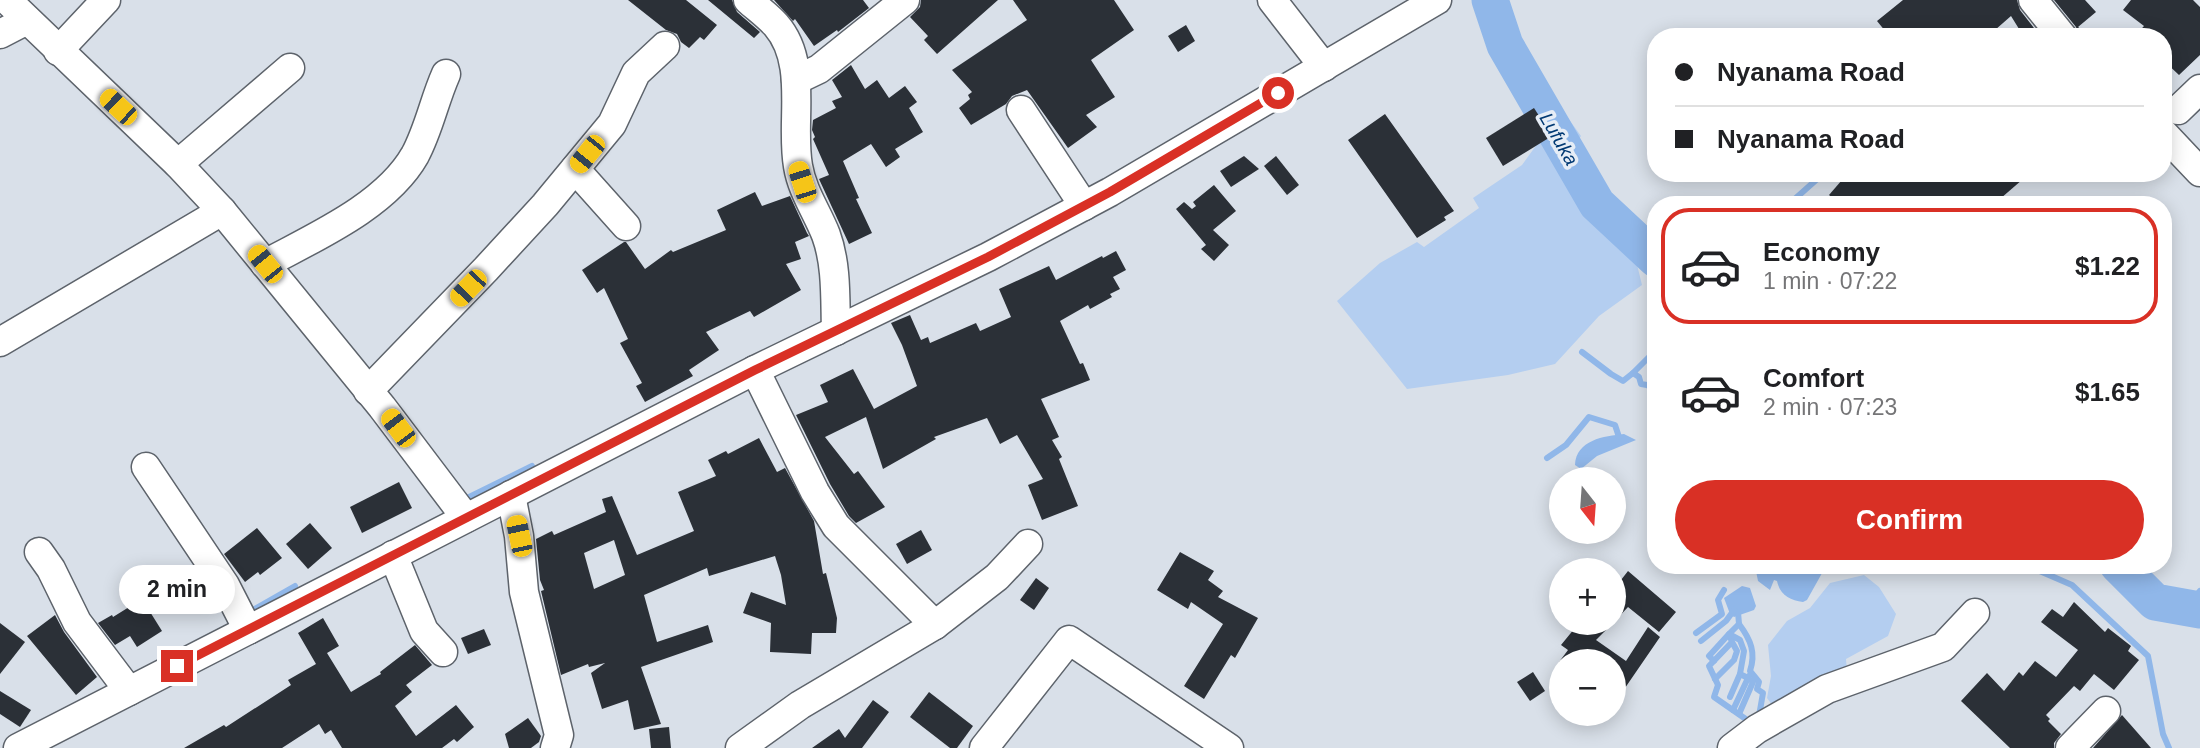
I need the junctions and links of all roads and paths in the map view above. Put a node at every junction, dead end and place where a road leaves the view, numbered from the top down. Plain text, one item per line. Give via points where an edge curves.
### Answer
1 (7, 0) edge
2 (106, 0) edge
3 (748, 0) edge
4 (905, 0) edge
5 (1272, 0) edge
6 (1437, 0) edge
7 (2033, 0) edge
8 (27, 20) junction
9 (2056, 28) edge
10 (0, 34) edge
11 (665, 46) dead end
12 (58, 51) junction
13 (1324, 67) junction
14 (290, 68) dead end
15 (446, 74) dead end
16 (796, 80) junction
17 (2200, 89) edge
18 (1021, 110) dead end
19 (2172, 119) edge
20 (2172, 124) edge
21 (178, 163) junction
22 (575, 169) junction
23 (2200, 172) edge
24 (1084, 206) junction
25 (222, 211) junction
26 (626, 226) dead end
27 (265, 264) junction
28 (836, 331) junction
29 (0, 342) edge
30 (755, 370) junction
31 (368, 391) junction
32 (146, 467) dead end
33 (511, 495) junction
34 (466, 518) junction
35 (1028, 544) dead end
36 (39, 552) dead end
37 (393, 555) junction
38 (1975, 613) dead end
39 (935, 625) junction
40 (248, 630) junction
41 (443, 652) dead end
42 (129, 691) junction
43 (2106, 711) dead end
44 (18, 748) edge
45 (555, 748) edge
46 (740, 748) edge
47 (984, 748) edge
48 (1229, 748) edge
49 (1732, 748) edge
50 (2070, 748) edge

1 - 8 street
2 - 12 street
3 - 16 street via 777,26
4 - 16 street via 819,69
5 - 13 street
6 - 13 street
7 - 9 street
8 - 10 street
8 - 12 street
11 - 22 street via 636,73 612,124
12 - 21 street
13 - 24 street
14 - 21 street
15 - 27 street via 429,125 403,173 378,197
16 - 28 street via 798,167 827,238 834,273
17 - 19 street
18 - 24 street
20 - 23 street
21 - 25 street
22 - 26 street
22 - 31 street via 486,270
24 - 28 street
25 - 27 street
25 - 29 street
27 - 31 street
28 - 30 street
30 - 33 street
30 - 39 street via 836,526
31 - 34 street
32 - 40 street via 225,585
33 - 34 street
33 - 45 street via 524,592 559,735
34 - 37 street
35 - 39 street via 997,577
36 - 42 street via 77,622
37 - 40 street
37 - 41 street via 424,631
38 - 49 street via 1943,647 1827,689
39 - 46 street via 800,705
40 - 42 street
42 - 44 street
43 - 50 street
47 - 48 street via 1069,640

